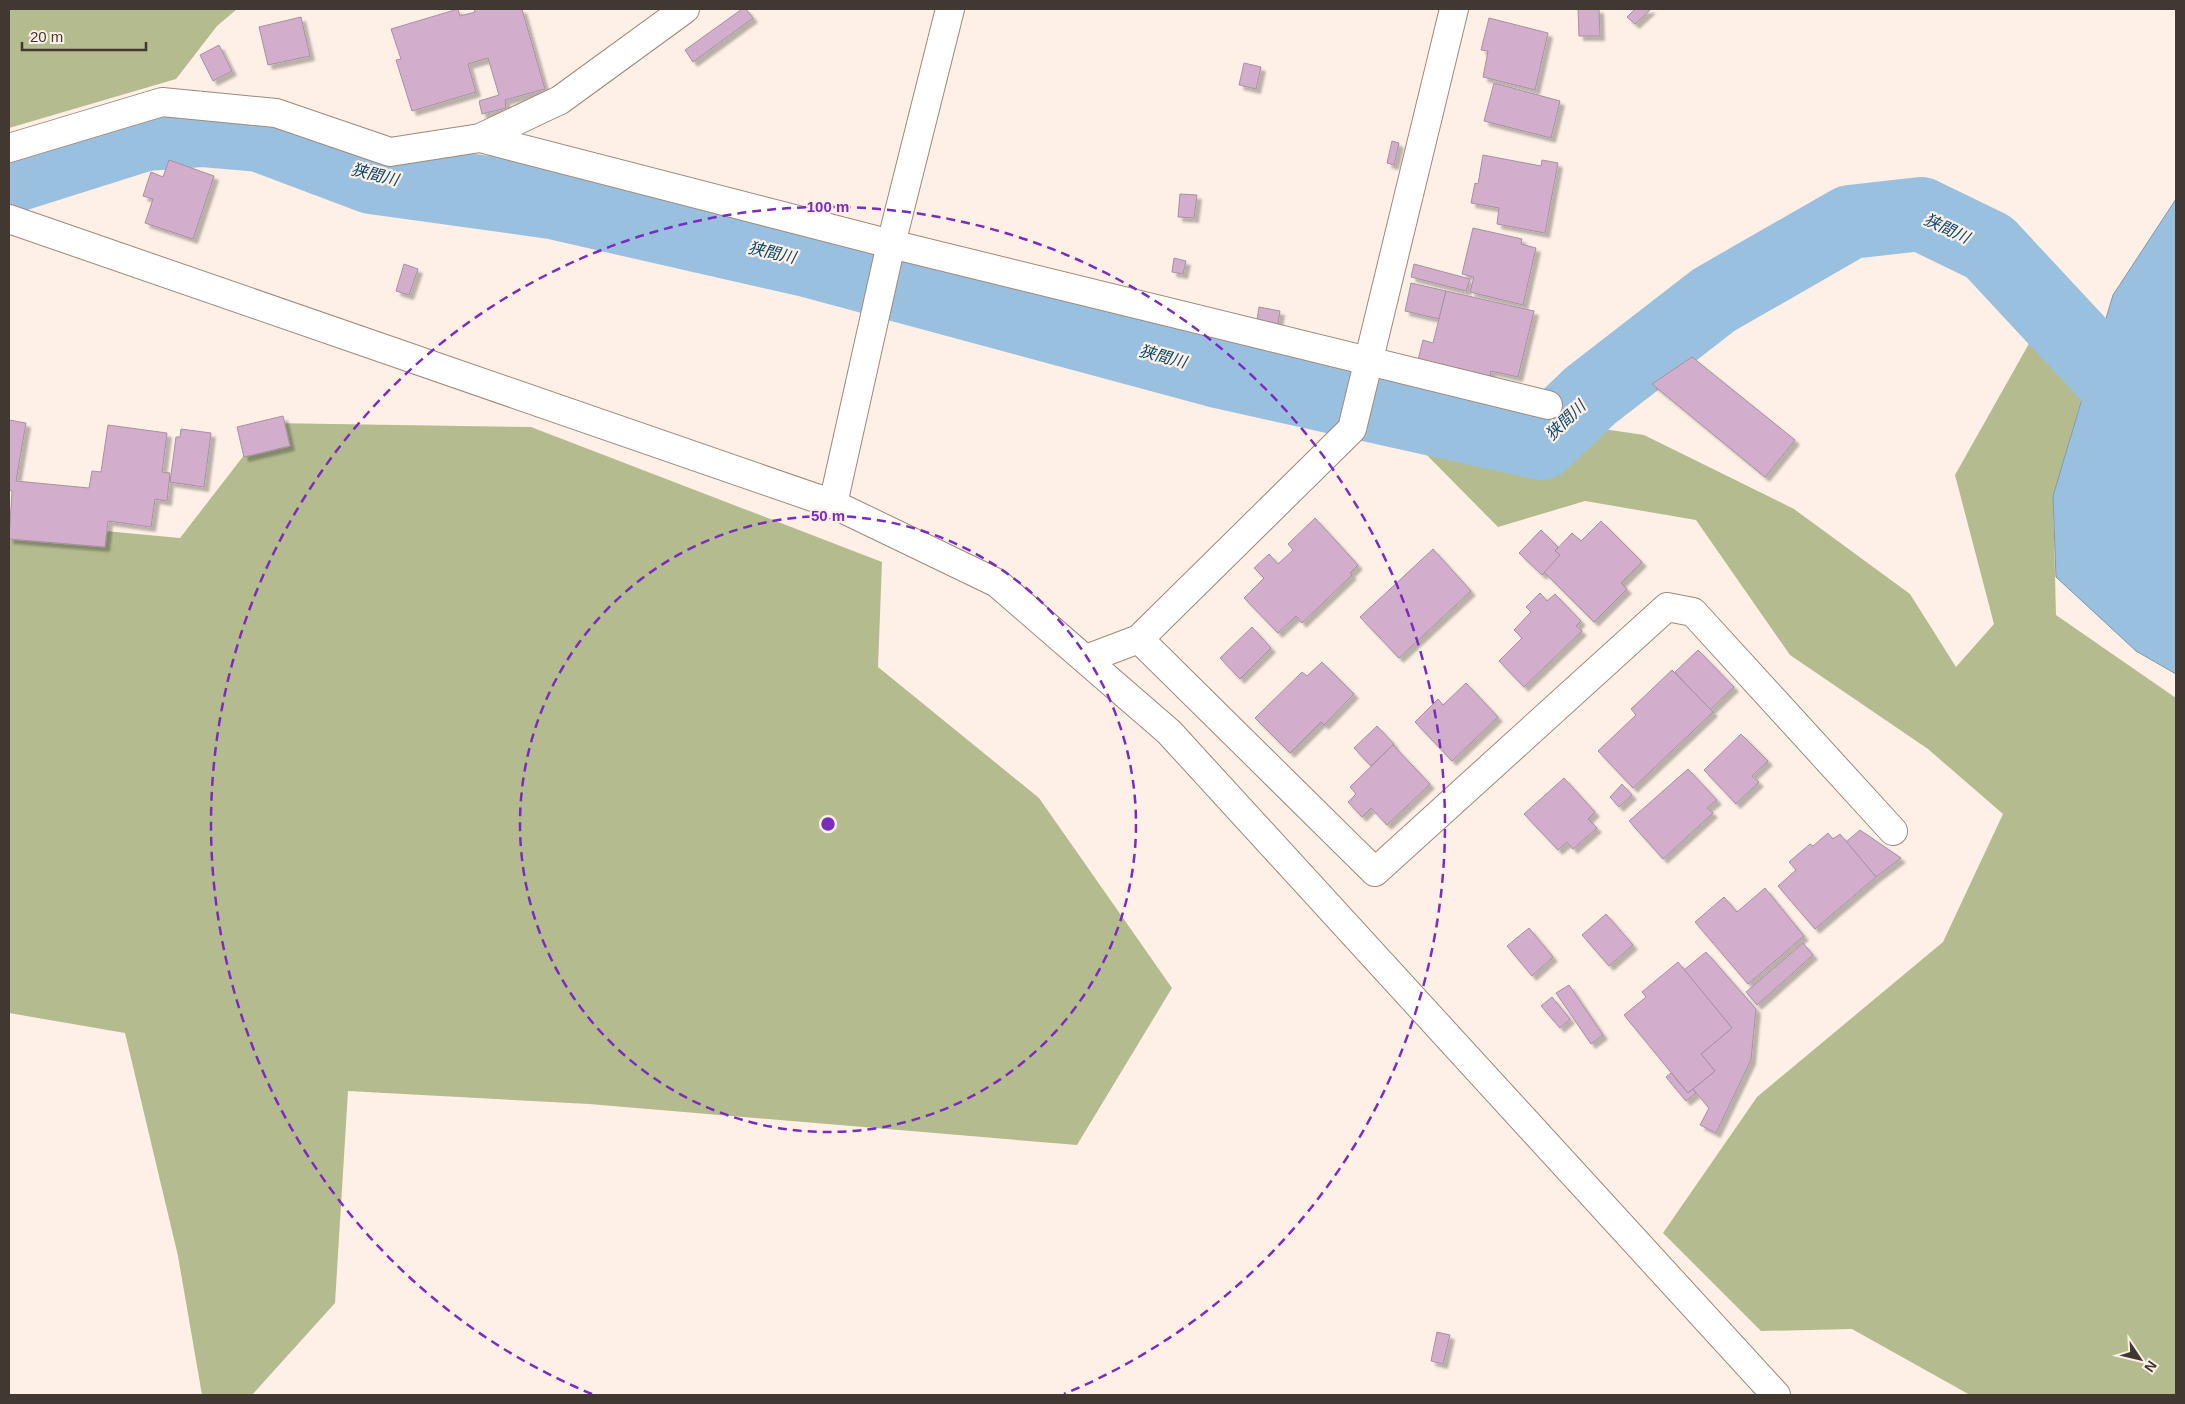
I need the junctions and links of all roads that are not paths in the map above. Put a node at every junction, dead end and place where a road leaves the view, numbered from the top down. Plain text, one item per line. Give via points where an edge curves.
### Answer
1 (685, 9) edge
2 (950, 9) edge
3 (1454, 9) edge
4 (480, 138) junction
5 (9, 148) edge
6 (9, 219) edge
7 (891, 244) junction
8 (1367, 362) junction
9 (1548, 405) dead end
10 (833, 504) junction
11 (1139, 639) junction
12 (1086, 659) junction
13 (1892, 831) dead end
14 (1776, 1395) edge

1 - 4 street via 560,100
2 - 7 street
3 - 8 street
4 - 5 street via 390,152 276,113 162,102
4 - 7 street
6 - 10 street
7 - 8 street
7 - 10 street
8 - 9 street
8 - 11 street via 1352,429
10 - 12 street via 998,583
11 - 12 street
11 - 13 street via 1375,872 1667,607 1693,612
12 - 14 street via 1169,732

